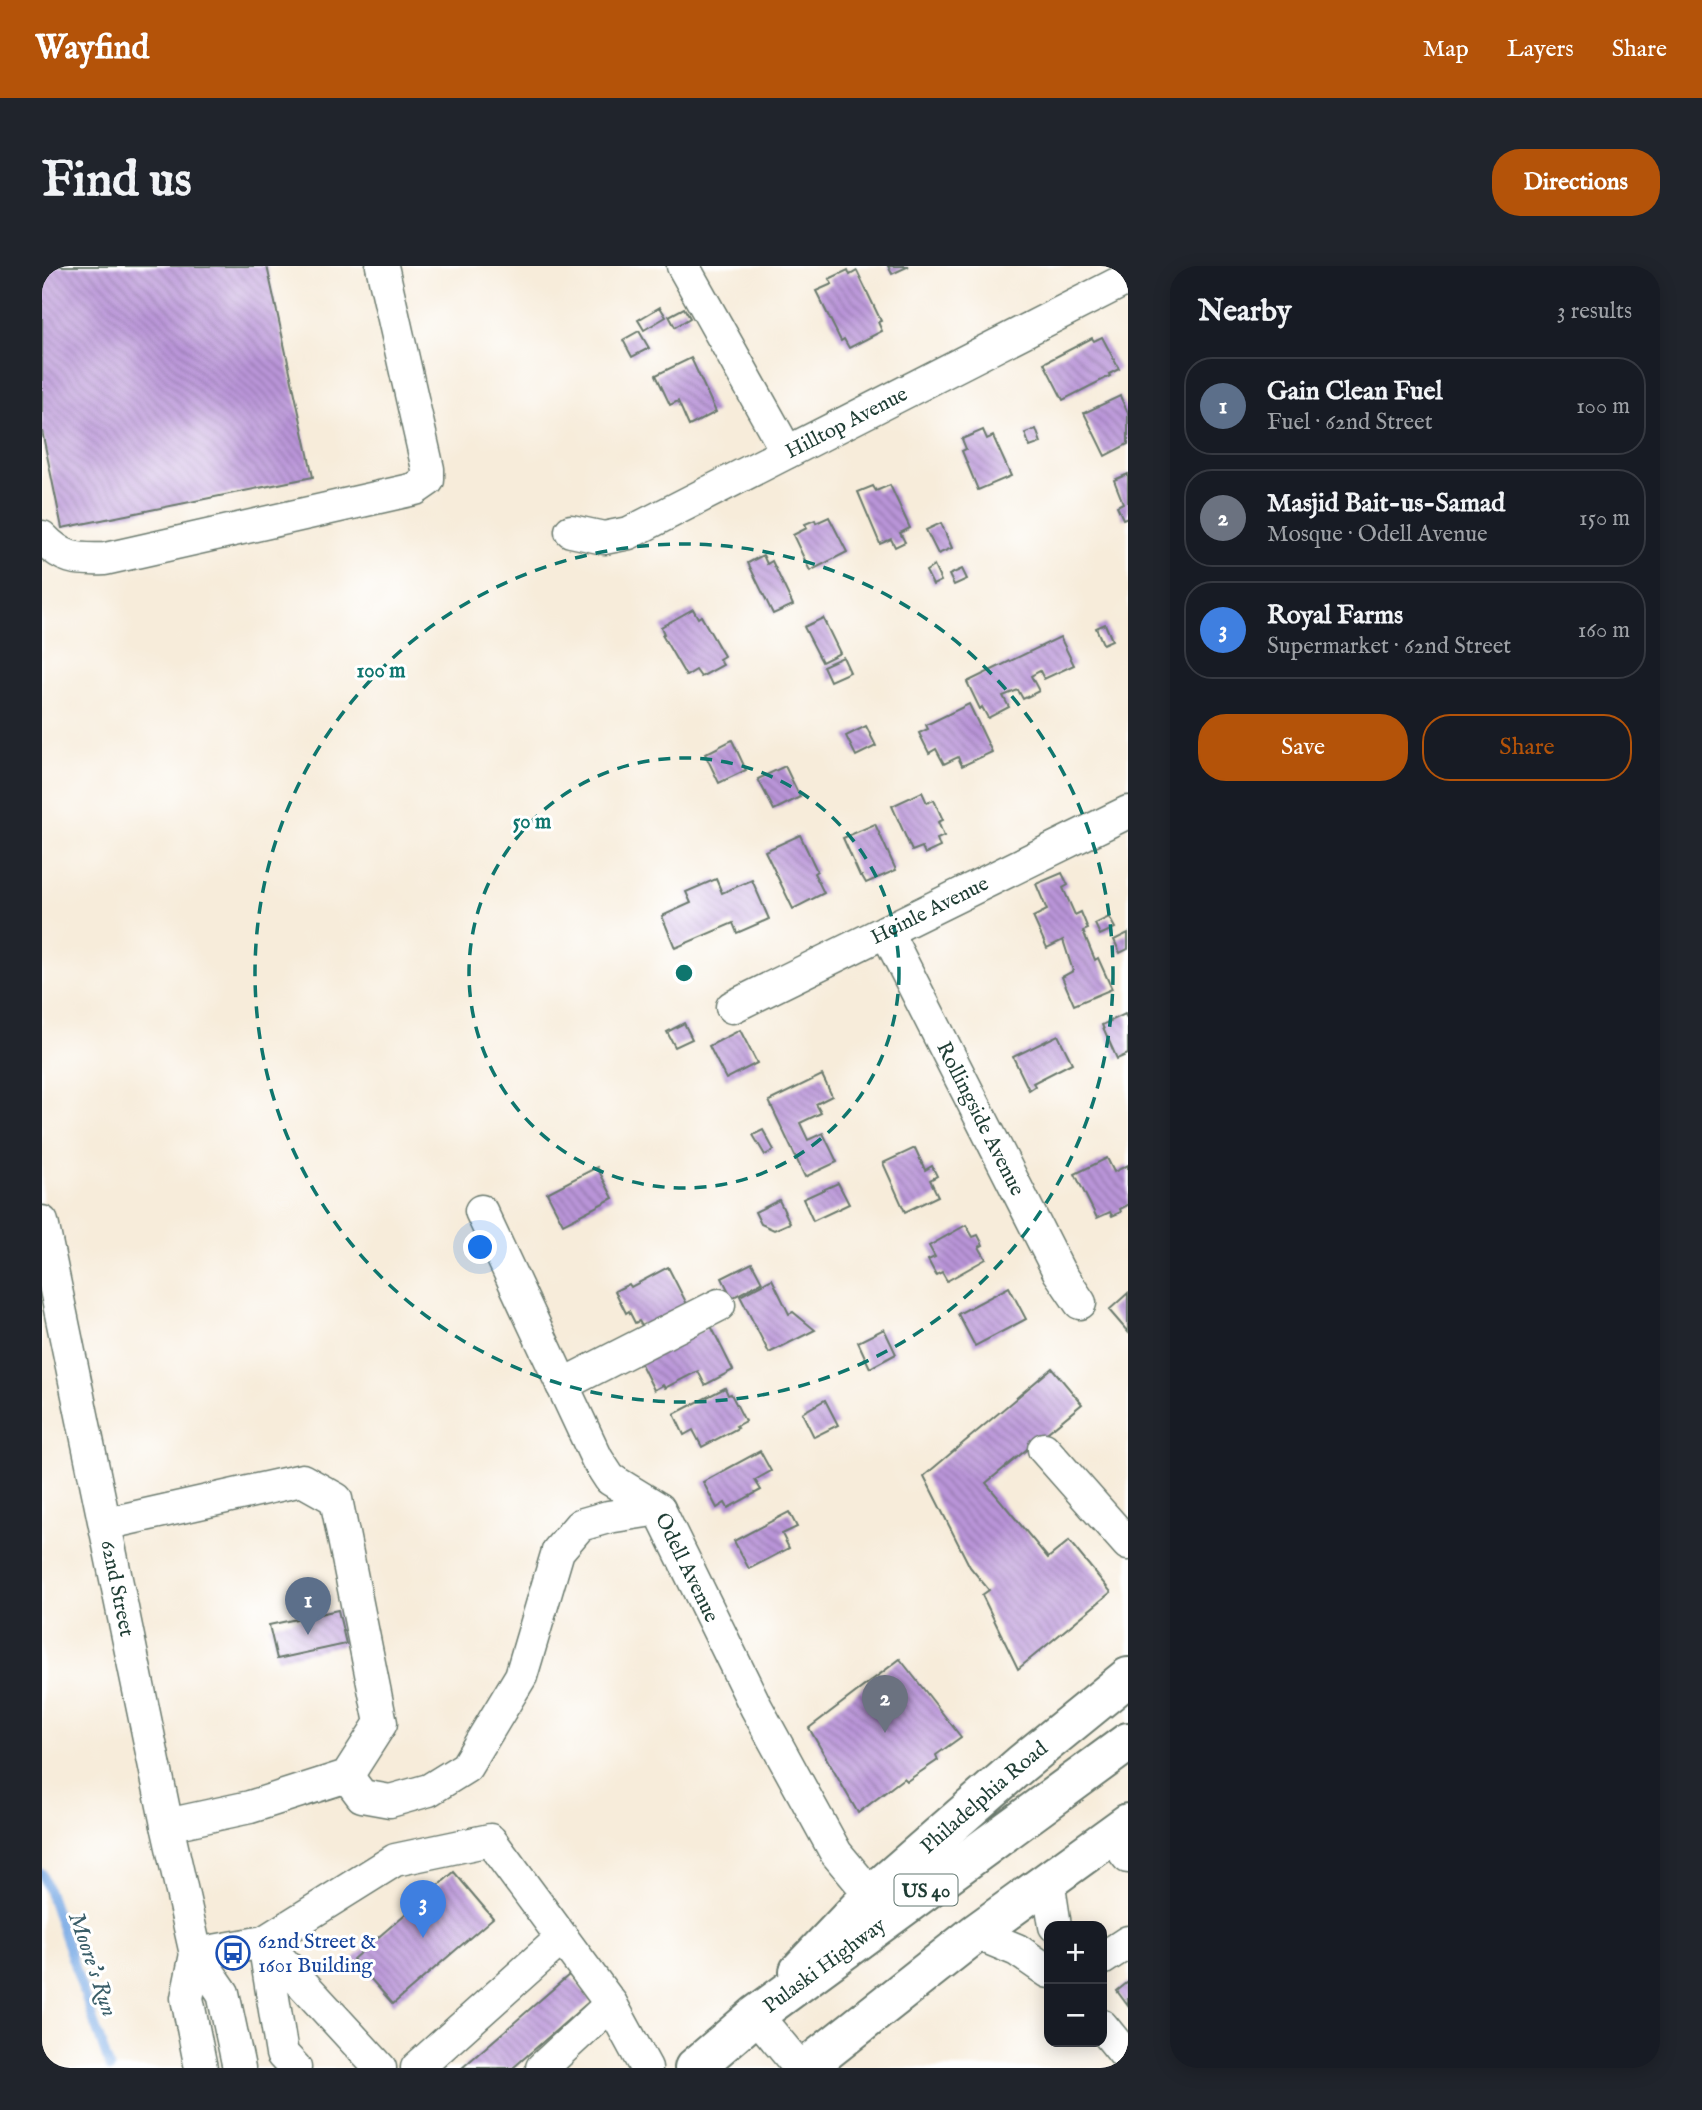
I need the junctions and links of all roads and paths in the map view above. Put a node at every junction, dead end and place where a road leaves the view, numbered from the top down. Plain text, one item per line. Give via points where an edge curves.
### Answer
1 (382, 266) edge
2 (684, 266) edge
3 (1119, 285) edge
4 (787, 452) junction
5 (571, 531) dead end
6 (42, 537) edge
7 (1128, 812) edge
8 (886, 931) junction
9 (732, 1007) dead end
10 (481, 1211) dead end
11 (42, 1222) edge
12 (1080, 1303) dead end
13 (719, 1305) dead end
14 (562, 1385) junction
15 (1044, 1449) dead end
16 (659, 1509) junction
17 (105, 1524) junction
18 (1128, 1544) edge
19 (1128, 1677) edge
20 (1128, 1742) edge
21 (347, 1776) junction
22 (167, 1825) junction
23 (1122, 1838) edge
24 (1048, 1880) junction
25 (871, 1895) junction
26 (1054, 1921) edge
27 (976, 1933) junction
28 (562, 1938) junction
29 (264, 1942) junction
30 (1128, 1942) edge
31 (196, 1954) junction
32 (1107, 1956) edge
33 (1044, 1969) edge
34 (611, 2004) junction
35 (756, 2015) junction
36 (1107, 2032) edge
37 (1128, 2058) edge
38 (201, 2068) edge
39 (239, 2068) edge
40 (295, 2068) edge
41 (380, 2068) edge
42 (417, 2068) edge
43 (542, 2068) edge
44 (646, 2068) edge
45 (694, 2068) edge
46 (803, 2068) edge

1 - 6 street via 428,480 415,489 105,559 72,559
2 - 4 street
3 - 4 street, Hilltop Avenue
4 - 5 street, Hilltop Avenue via 629,533 604,538
7 - 8 street, Heinle Avenue
8 - 9 street, Heinle Avenue
8 - 12 street, Rollingside Avenue via 1059,1272
10 - 14 street, Odell Avenue
11 - 17 street, 62nd Street
13 - 14 street
14 - 16 street, Odell Avenue via 610,1479
15 - 18 street
16 - 21 street via 580,1525 558,1551 521,1676 466,1767 429,1790 390,1801 362,1796
16 - 25 street, Odell Avenue via 756,1707 836,1853
17 - 21 street via 302,1480 336,1499 381,1723
17 - 22 street, 62nd Street
19 - 25 main road, Philadelphia Road
20 - 35 main road, Pulaski Highway / US 40
21 - 22 street via 250,1807
22 - 31 street, 62nd Street
23 - 24 main road
24 - 26 street
24 - 27 main road
25 - 35 main road, Philadelphia Road
27 - 33 street via 1017,1950
27 - 46 main road
28 - 29 street via 490,1840 395,1860
28 - 34 street
28 - 42 street
29 - 31 street
29 - 40 street via 282,2054
29 - 41 street
30 - 32 street
31 - 38 street, 62nd Street via 187,1998
31 - 39 street, 62nd Street via 223,1993
34 - 43 street
34 - 44 street
35 - 45 main road, Pulaski Highway / US 40
35 - 46 street
36 - 37 street

